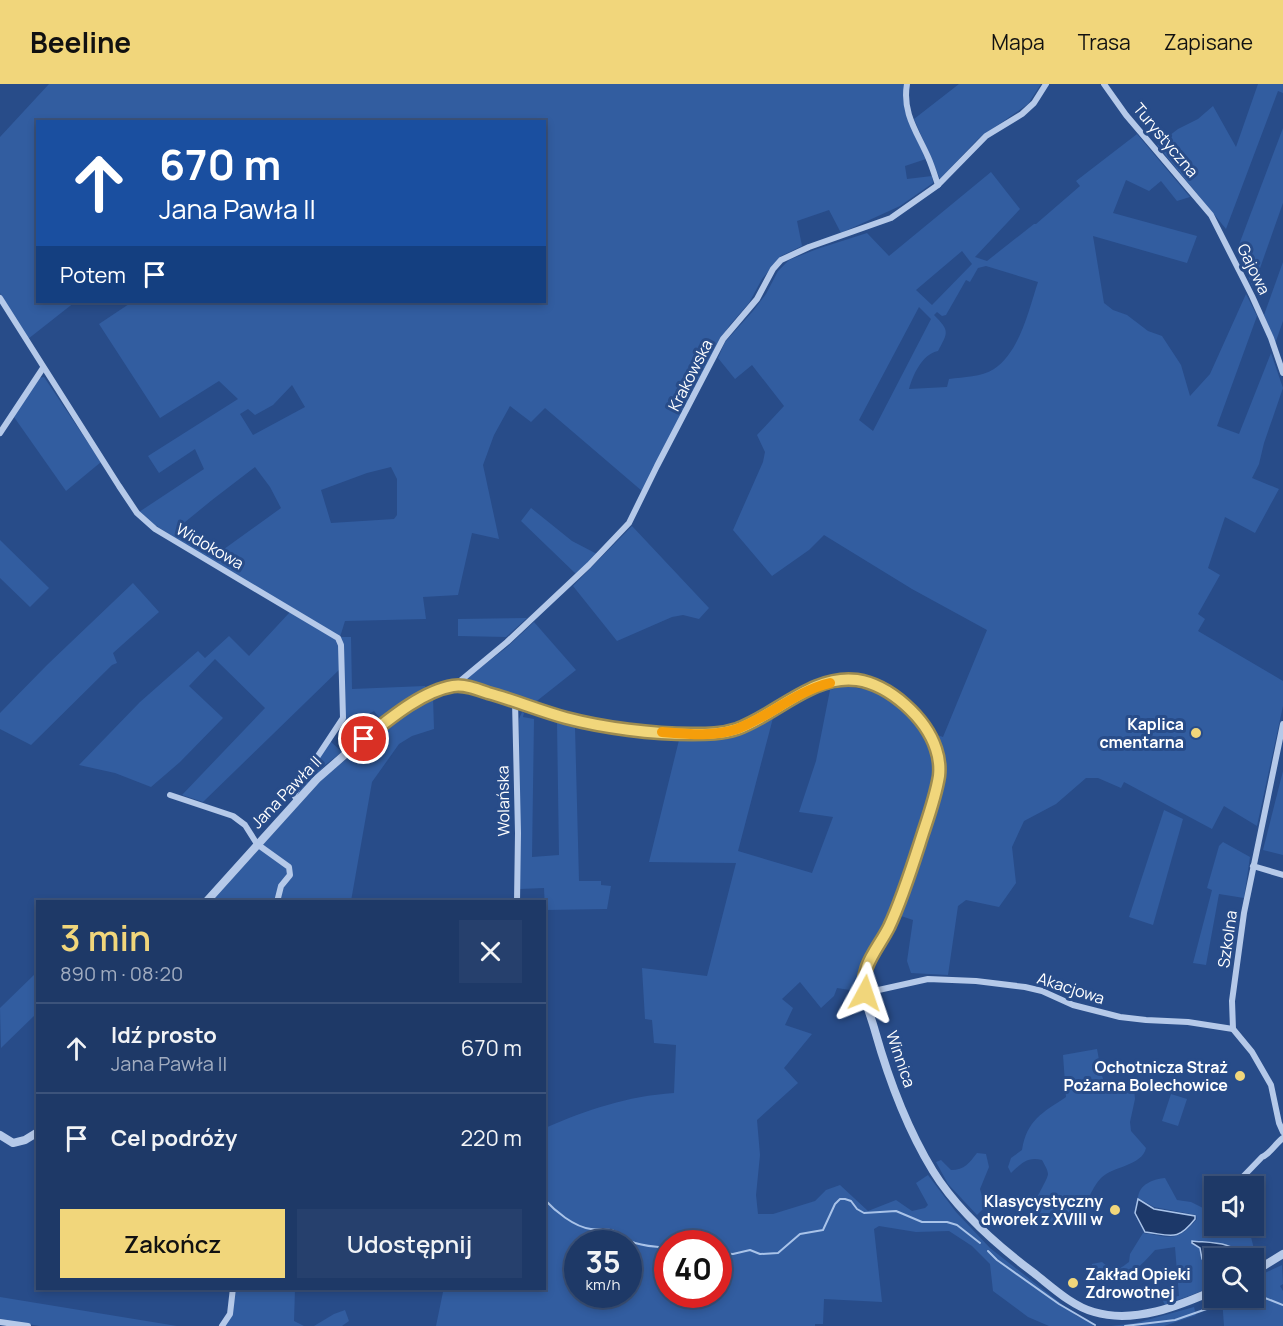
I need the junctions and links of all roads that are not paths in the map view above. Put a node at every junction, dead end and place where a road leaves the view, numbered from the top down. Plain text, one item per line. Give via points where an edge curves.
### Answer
1 (907, 84) edge
2 (1046, 84) edge
3 (1104, 84) edge
4 (938, 184) junction
5 (1209, 212) joint
6 (0, 298) edge
7 (43, 368) junction
8 (1283, 373) edge
9 (0, 433) edge
10 (454, 686) junction
11 (515, 700) junction
12 (566, 718) joint
13 (1283, 724) edge
14 (170, 795) dead end
15 (298, 801) junction
16 (257, 844) junction
17 (1253, 866) junction
18 (1283, 875) edge
19 (208, 900) edge
20 (278, 900) edge
21 (517, 900) edge
22 (865, 993) junction
23 (1233, 1029) junction
24 (1283, 1132) edge
25 (36, 1133) edge
26 (0, 1135) edge
27 (1283, 1138) edge
28 (1244, 1176) edge
29 (1283, 1254) edge
30 (1264, 1266) edge
31 (232, 1290) edge
32 (1204, 1295) edge
33 (0, 1322) edge
34 (28, 1326) edge
35 (222, 1326) edge

1 - 4 street via 909,120
2 - 4 street, Krakowska via 1034,103 986,136
3 - 5 street, Turystyczna
4 - 10 street, Krakowska via 891,218 781,260 757,299 723,339 629,523 507,642
5 - 8 street, Gajowa via 1252,296
6 - 7 street, Widokowa
7 - 9 street
7 - 15 street, Widokowa via 143,520 338,638 343,718 300,783 294,795
10 - 11 street, Jana Pawła II
10 - 15 street, Jana Pawła II via 430,693 389,719 317,779
11 - 12 street, Jana Pawła II
11 - 21 street, Wolańska
12 - 22 street, Winnica via 623,728 719,733 738,728 822,685 840,680 879,687 902,702 934,743 939,777 896,911 866,967 862,982
13 - 17 street, Szkolna
14 - 16 street via 233,816 245,825
15 - 16 street, Jana Pawła II
16 - 19 street, Jana Pawła II
16 - 20 street via 289,867 290,875 281,886
17 - 18 street
17 - 23 street, Szkolna via 1232,1001
22 - 23 street, Akacjowa via 928,979 976,981 1042,991 1072,1005 1120,1017
22 - 32 street, Winnica via 891,1078 933,1171 968,1214 1014,1258 1074,1302 1091,1312 1110,1316 1146,1313
23 - 24 street via 1271,1085
25 - 26 street via 13,1143
27 - 28 street
29 - 30 street
31 - 35 street via 230,1314
33 - 34 street

